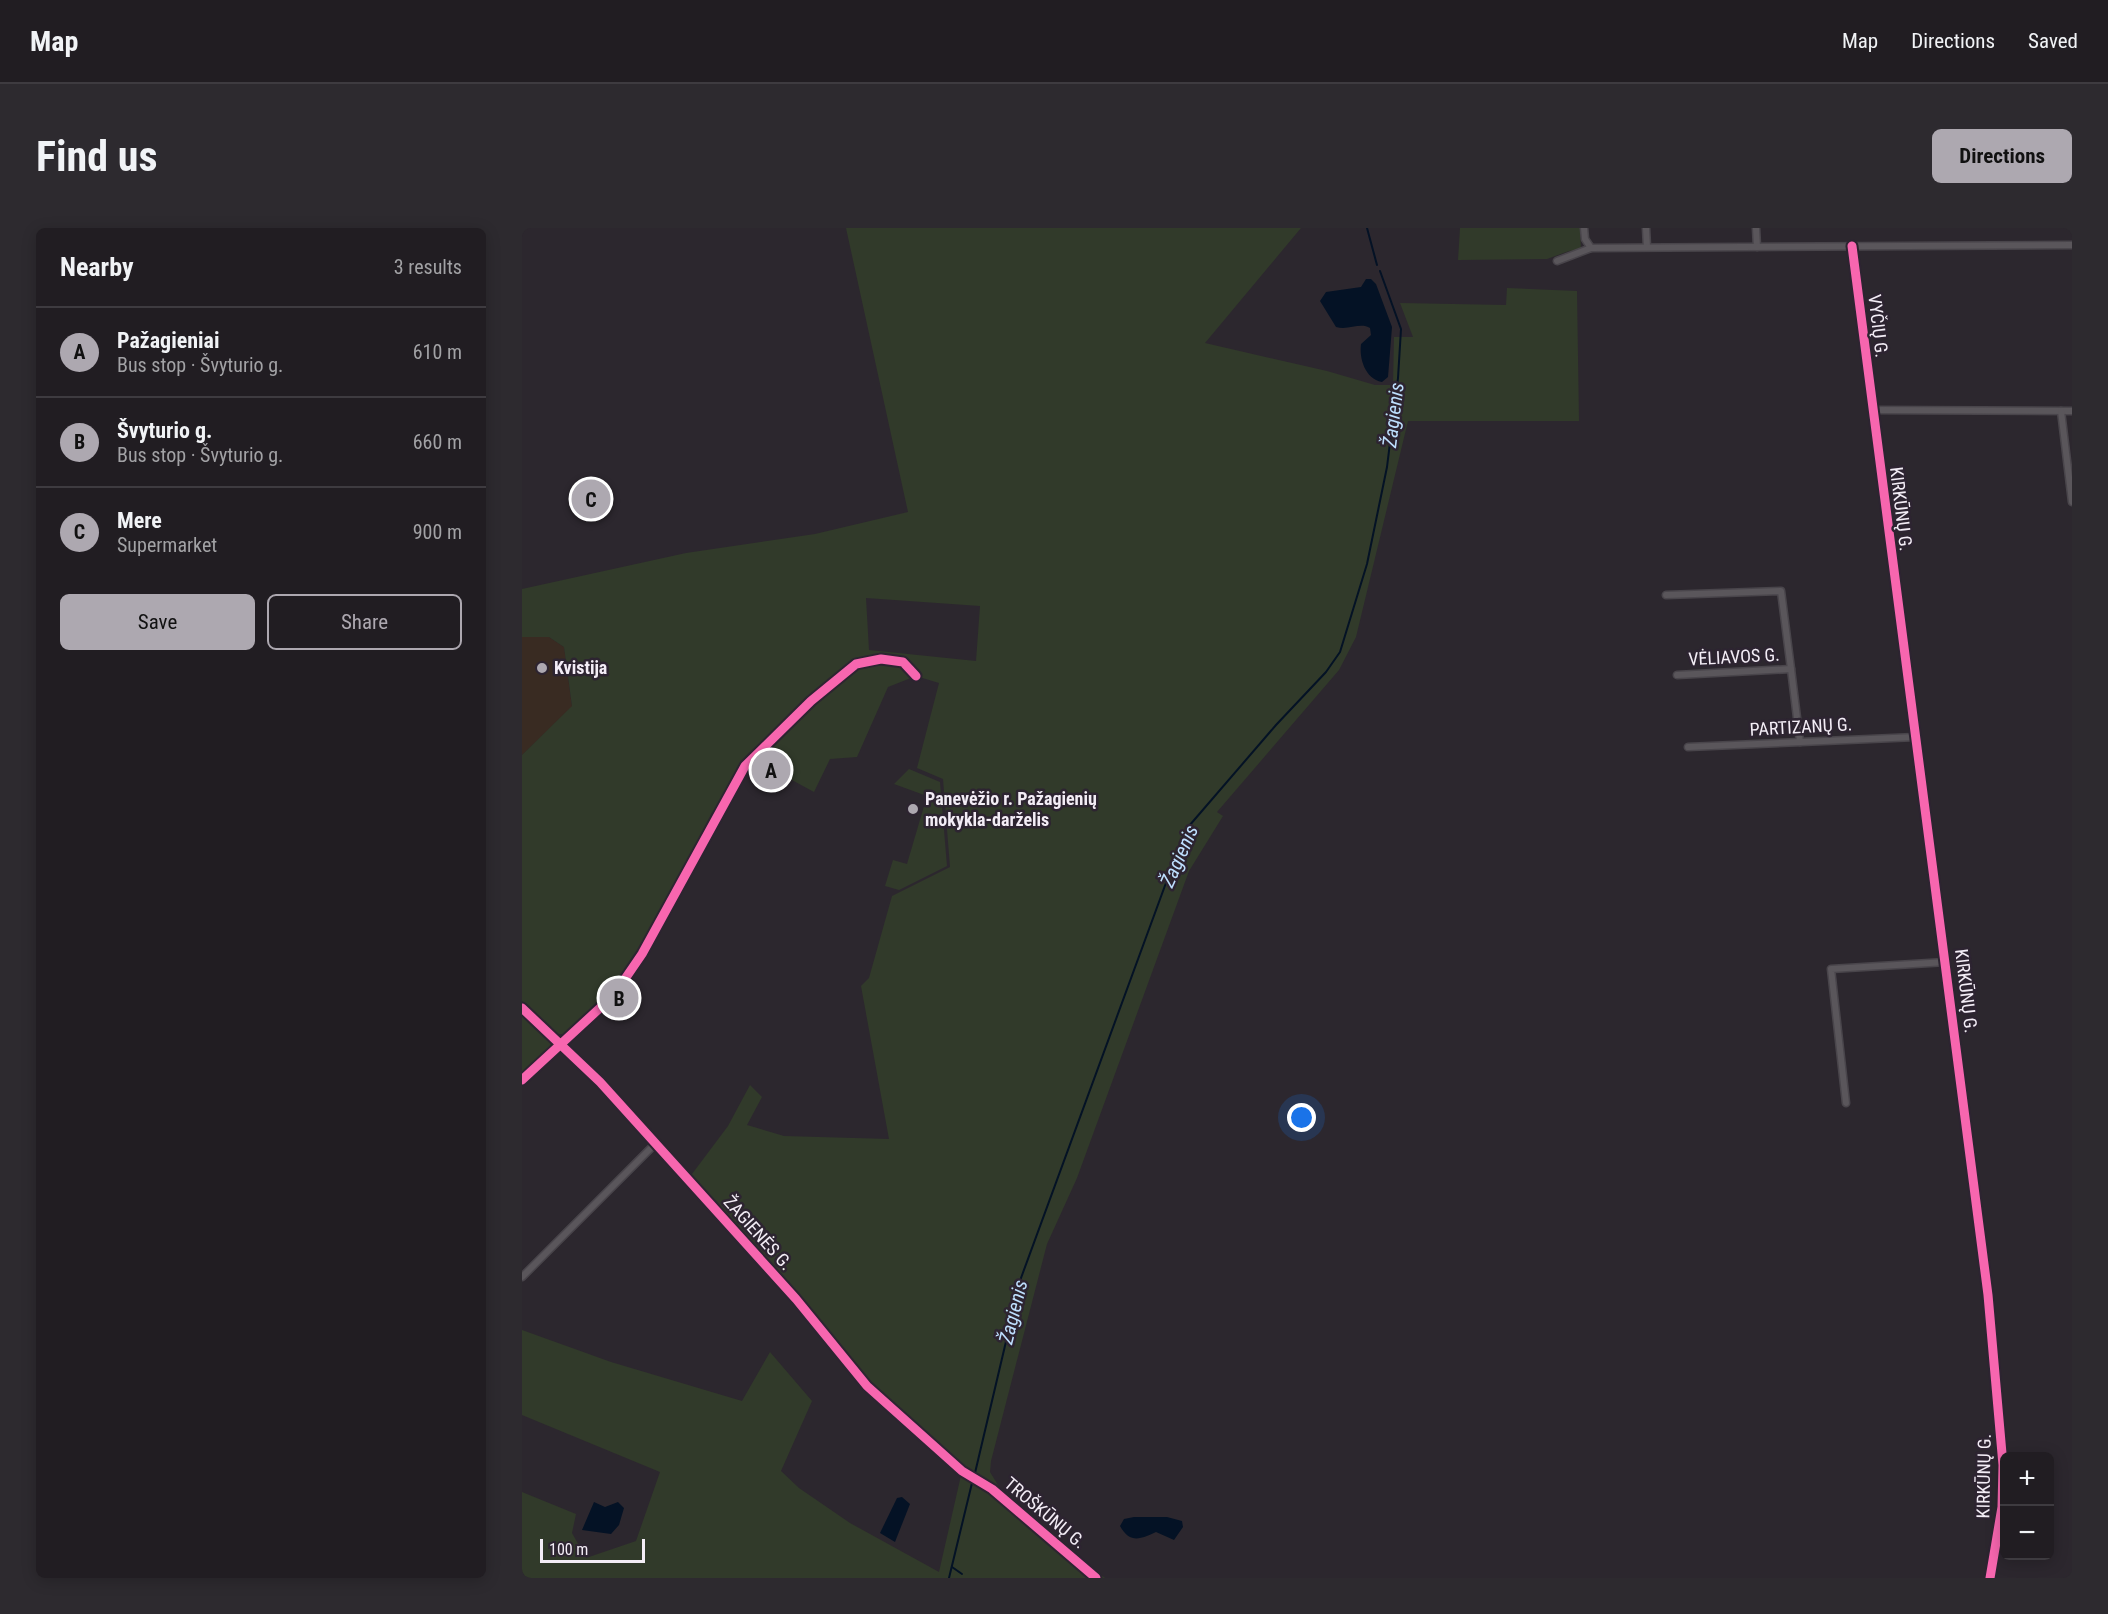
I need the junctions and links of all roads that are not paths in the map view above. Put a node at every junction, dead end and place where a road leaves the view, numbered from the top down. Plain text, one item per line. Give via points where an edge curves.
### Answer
1 (1584, 228) edge
2 (1646, 228) edge
3 (1756, 228) edge
4 (2072, 245) edge
5 (1852, 246) junction
6 (1647, 247) junction
7 (1757, 247) junction
8 (1590, 248) junction
9 (1557, 261) dead end
10 (1872, 410) junction
11 (2061, 411) junction
12 (2072, 411) edge
13 (2072, 502) edge
14 (1666, 595) dead end
15 (1791, 669) junction
16 (1677, 675) dead end
17 (916, 676) dead end
18 (1916, 737) junction
19 (1800, 742) junction
20 (1689, 747) dead end
21 (1946, 962) junction
22 (522, 1008) edge
23 (561, 1047) junction
24 (522, 1080) edge
25 (1846, 1103) dead end
26 (656, 1143) junction
27 (522, 1277) edge
28 (971, 1476) joint
29 (1096, 1578) edge
30 (1990, 1578) edge

1 - 8 street
2 - 6 street
3 - 7 street
4 - 5 street
5 - 7 street
5 - 10 street, VYČIŲ G.
6 - 7 street
6 - 8 street
8 - 9 street
10 - 11 street
10 - 18 street, KIRKŪNŲ G.
11 - 12 street
11 - 13 street
14 - 15 street via 1781,591
15 - 16 street, VĖLIAVOS G.
15 - 19 street, VĖLIAVOS G.
17 - 23 street via 903,662 881,659 856,664 811,701 745,766 642,954 615,995
18 - 19 street, PARTIZANŲ G.
18 - 21 street, KIRKŪNŲ G.
19 - 20 street, PARTIZANŲ G.
21 - 25 street via 1831,969
21 - 30 street, KIRKŪNŲ G. via 2000,1420 2002,1507
22 - 23 street, ŽAGIENĖS G.
23 - 24 street
23 - 26 street, ŽAGIENĖS G. via 600,1082
26 - 27 street
26 - 28 street, ŽAGIENĖS G. via 796,1299 867,1386
28 - 29 street, TROŠKŪNŲ G.

